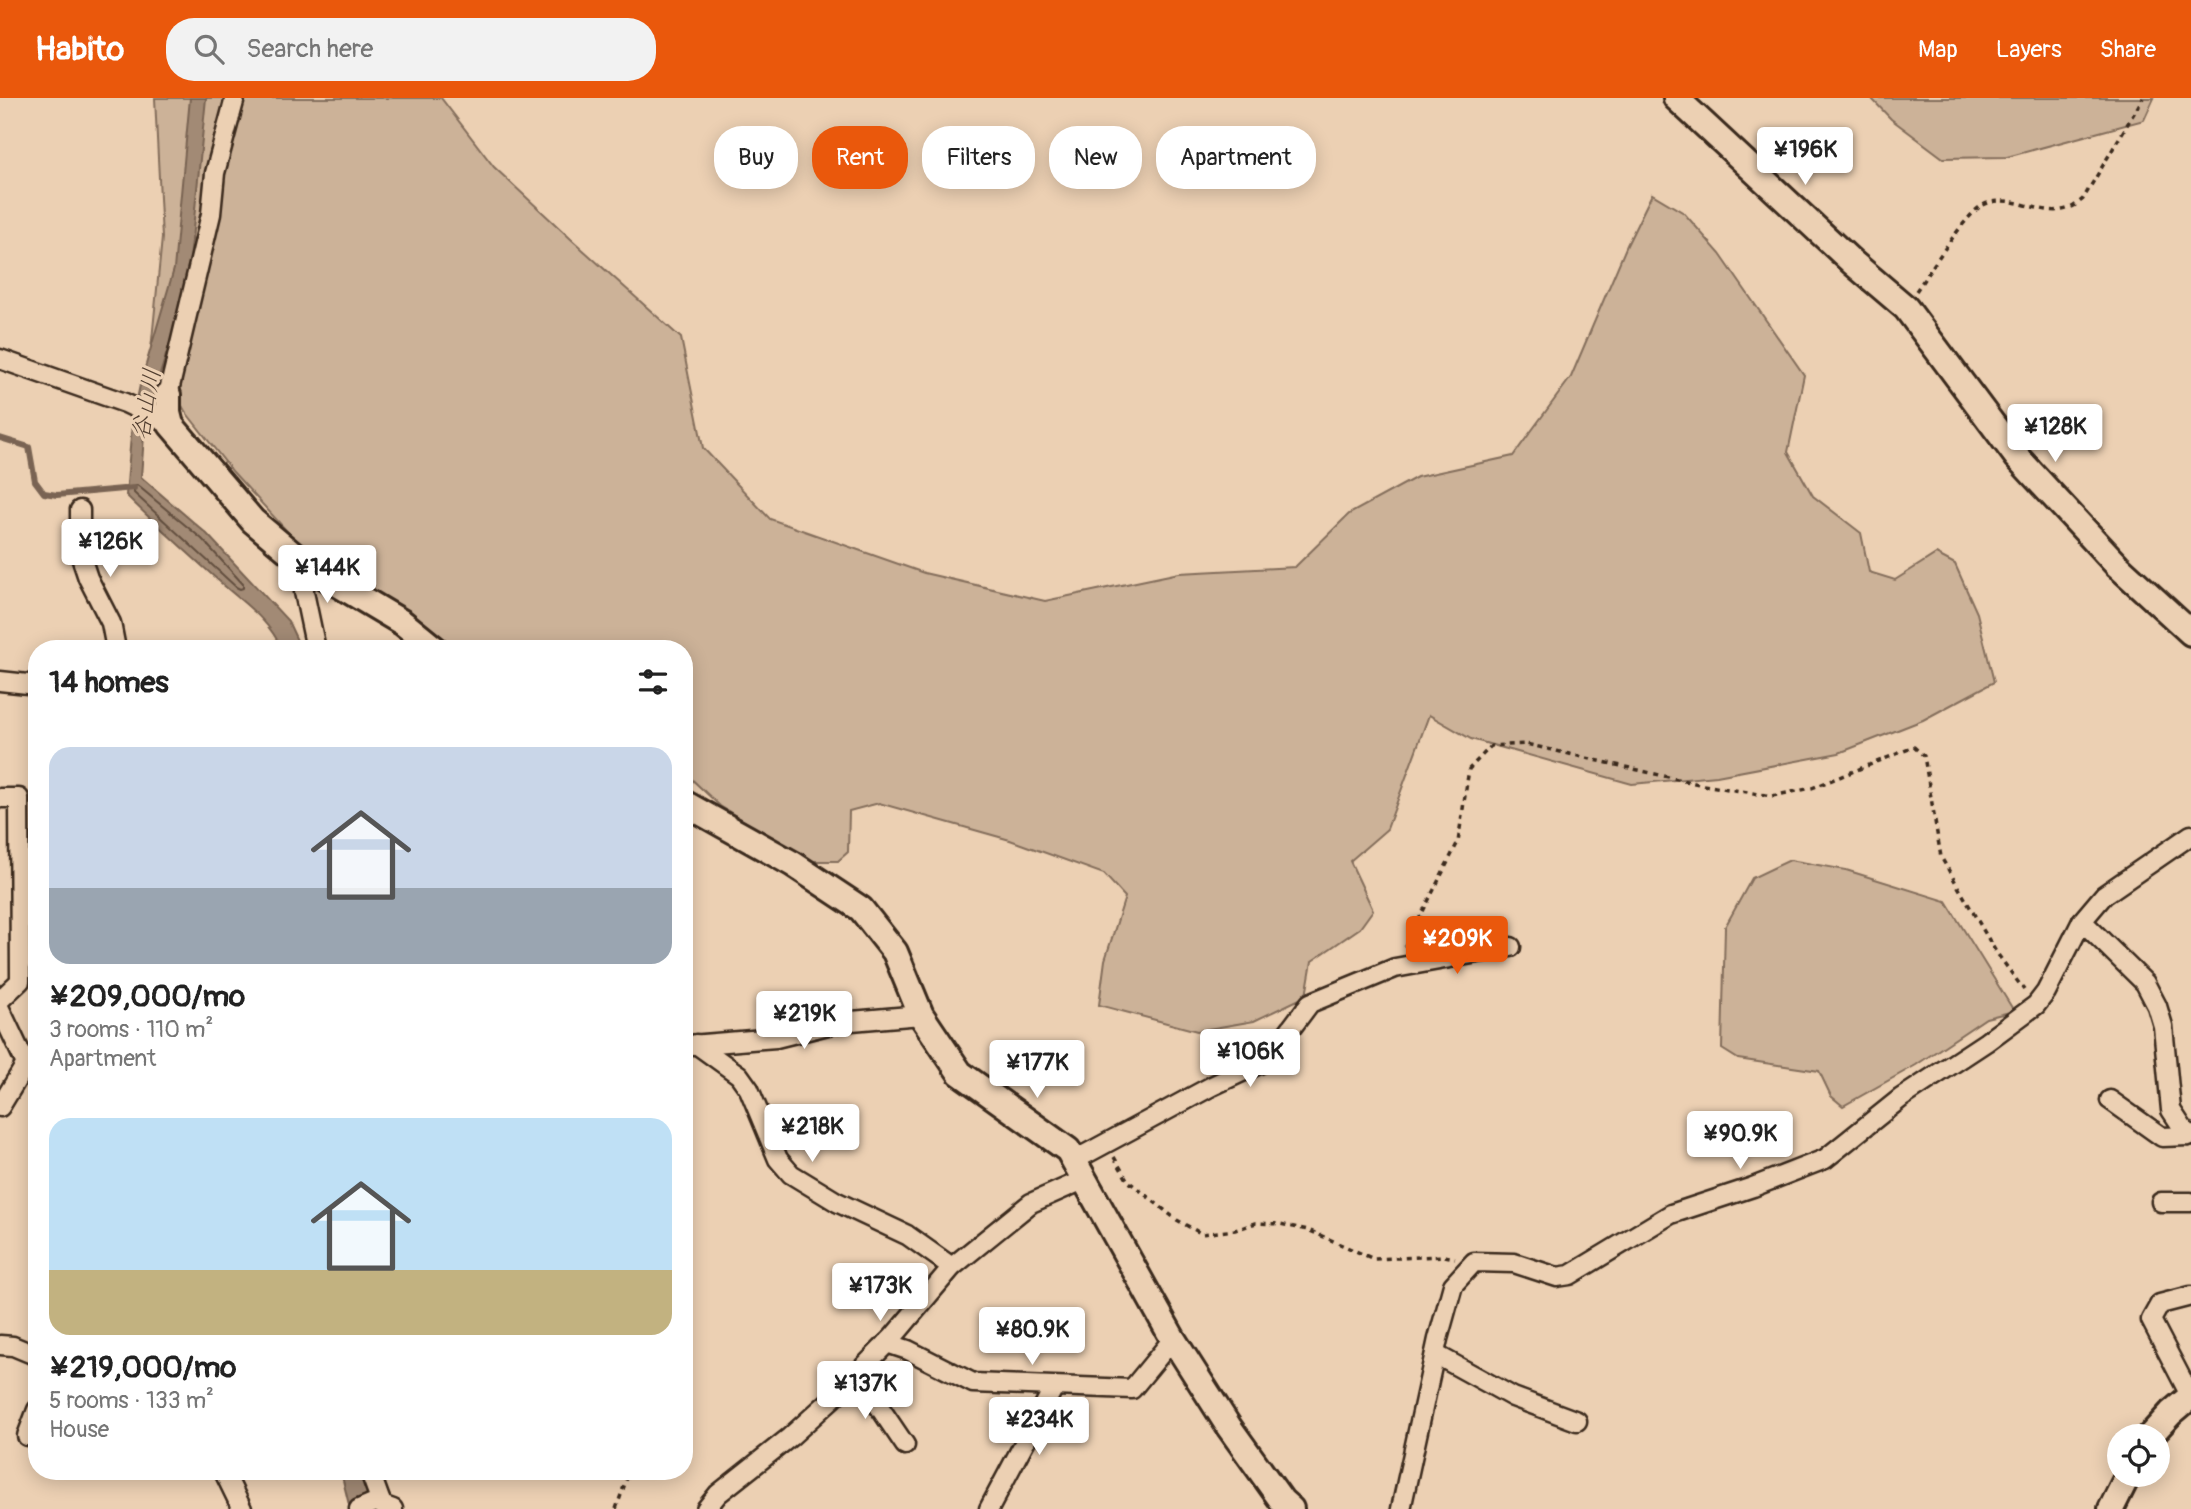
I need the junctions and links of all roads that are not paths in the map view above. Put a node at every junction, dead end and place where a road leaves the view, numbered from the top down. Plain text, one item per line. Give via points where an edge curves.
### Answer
1 (235, 98) edge
2 (1676, 98) edge
3 (0, 359) edge
4 (168, 396) joint
5 (161, 421) junction
6 (80, 510) dead end
7 (304, 564) junction
8 (2191, 633) edge
9 (114, 640) edge
10 (314, 640) edge
11 (424, 640) edge
12 (0, 681) edge
13 (28, 684) edge
14 (0, 798) edge
15 (693, 808) edge
16 (2191, 835) edge
17 (2082, 921) junction
18 (1511, 947) dead end
19 (0, 1000) edge
20 (0, 1009) edge
21 (921, 1015) junction
22 (693, 1045) edge
23 (693, 1047) edge
24 (28, 1065) edge
25 (28, 1074) edge
26 (2110, 1100) dead end
27 (0, 1107) edge
28 (2190, 1135) edge
29 (1078, 1170) junction
30 (2161, 1202) dead end
31 (2191, 1202) edge
32 (953, 1267) junction
33 (2191, 1296) edge
34 (1173, 1339) junction
35 (887, 1343) junction
36 (0, 1345) edge
37 (28, 1352) edge
38 (1435, 1354) junction
39 (857, 1374) junction
40 (1054, 1387) junction
41 (2191, 1396) edge
42 (1577, 1421) dead end
43 (2161, 1424) edge
44 (905, 1445) dead end
45 (228, 1480) edge
46 (374, 1480) edge
47 (2122, 1487) edge
48 (387, 1505) edge
49 (242, 1509) edge
50 (359, 1509) edge
51 (706, 1509) edge
52 (989, 1509) edge
53 (1291, 1509) edge
54 (1401, 1509) edge
55 (2111, 1509) edge

1 - 4 street
2 - 8 street via 1906,308 2017,457 2118,566
3 - 5 street via 125,403
4 - 5 street via 168,412
5 - 7 street via 253,521
6 - 9 street via 80,554
7 - 10 street via 304,592
7 - 11 street
12 - 13 street
14 - 19 street via 19,798 20,981
15 - 21 street via 793,864 861,909 895,951
16 - 17 street via 2104,895
17 - 28 street via 2146,983 2163,1026 2171,1110
17 - 38 street via 2036,1005 1900,1098 1825,1159 1671,1213 1570,1275 1557,1278 1514,1264 1474,1262 1452,1285
18 - 29 street via 1395,968 1310,1003 1261,1063 1107,1143
20 - 24 street
21 - 22 street via 840,1022 776,1038
21 - 29 street via 960,1073 1068,1150
23 - 32 street via 739,1075 778,1159 791,1174 907,1235
25 - 27 street
26 - 28 street via 2162,1137
29 - 32 street
29 - 34 street
30 - 31 street
32 - 35 street
33 - 41 street via 2160,1304 2151,1320
34 - 40 street via 1132,1389
34 - 53 street via 1229,1427
35 - 39 street
35 - 40 street via 973,1383
36 - 37 street
38 - 42 street via 1513,1397
38 - 54 street
39 - 44 street
39 - 51 street
40 - 52 street
41 - 43 street
45 - 49 street
46 - 48 street
47 - 55 street
48 - 50 street

